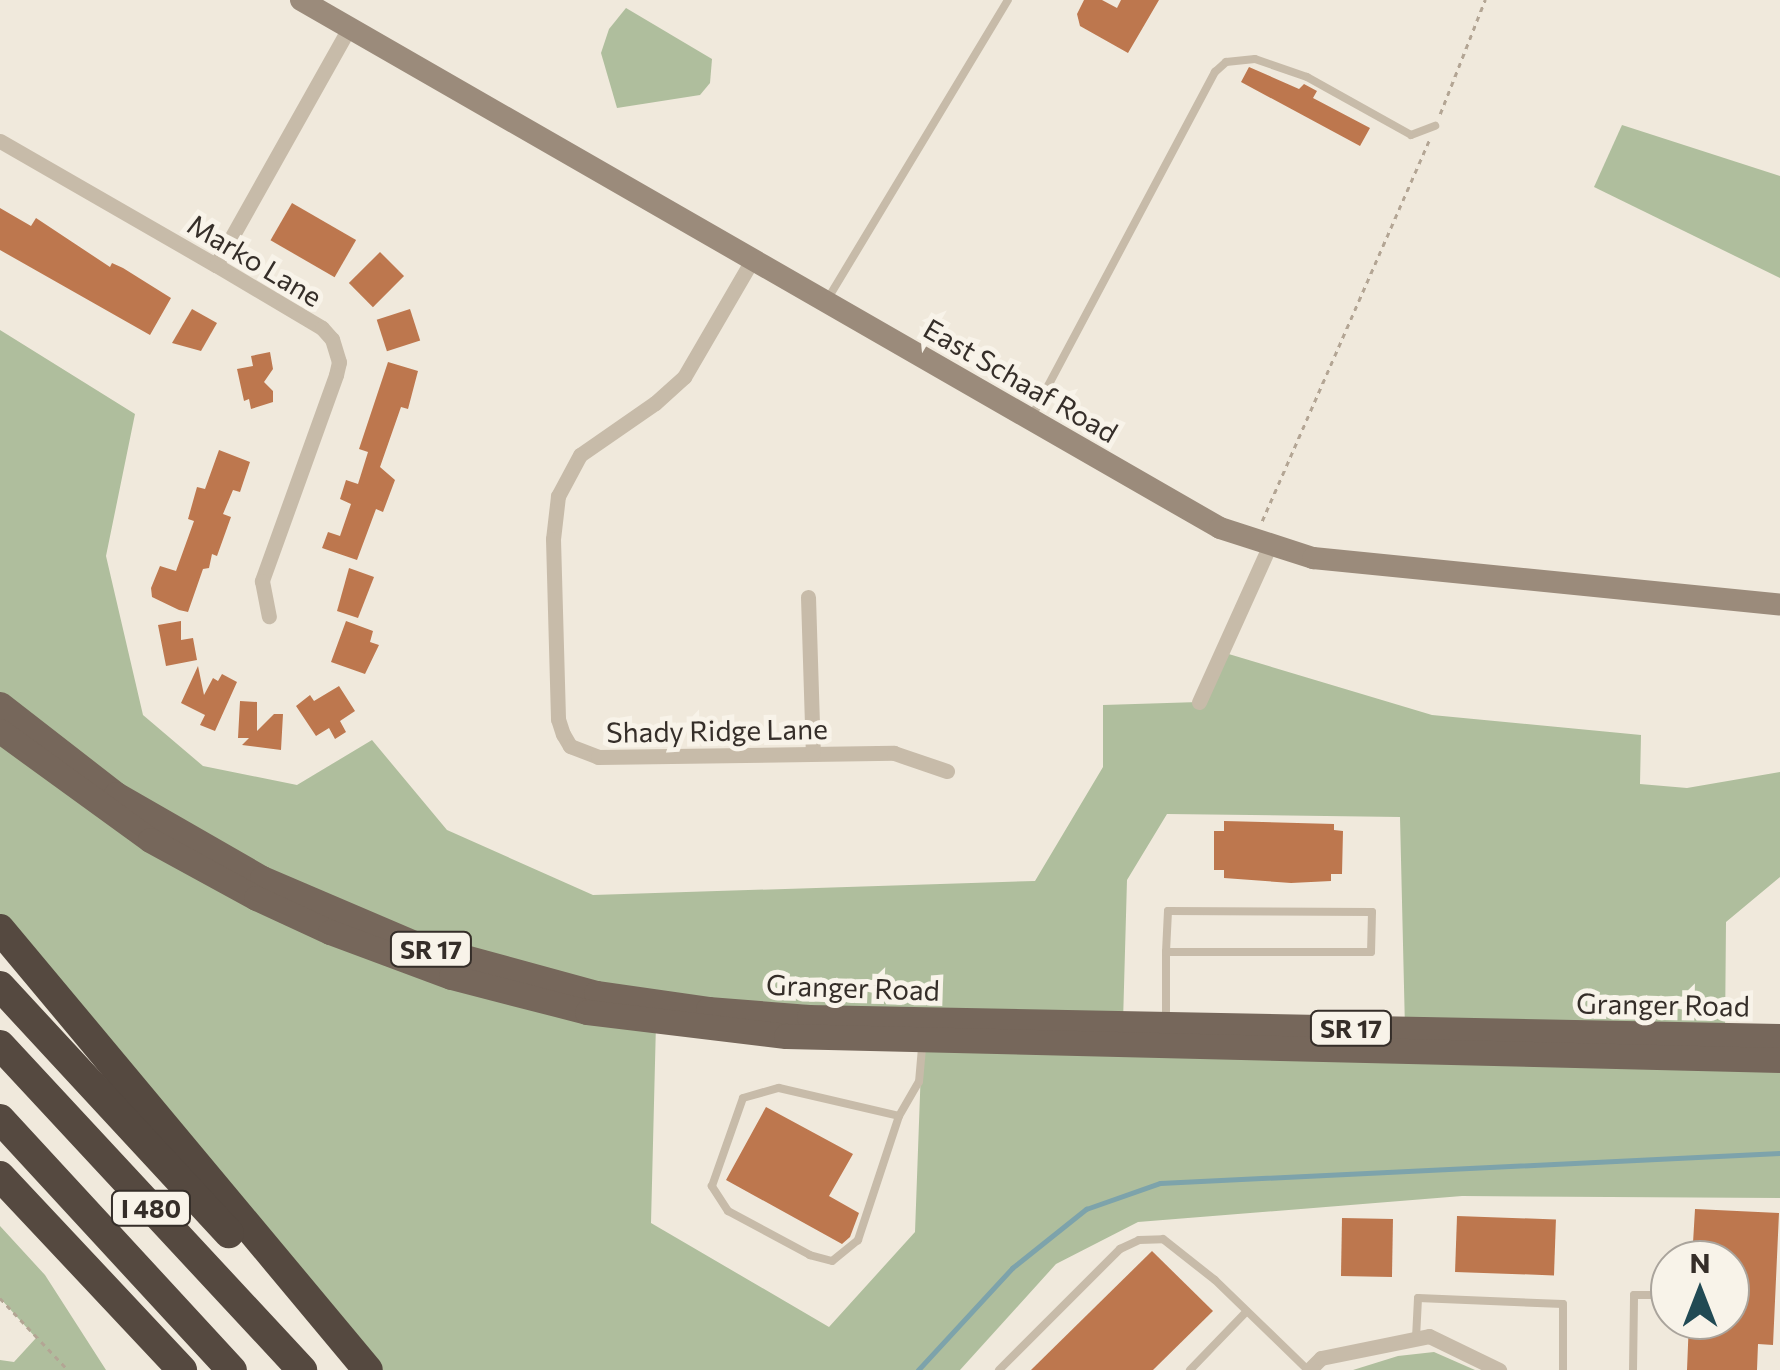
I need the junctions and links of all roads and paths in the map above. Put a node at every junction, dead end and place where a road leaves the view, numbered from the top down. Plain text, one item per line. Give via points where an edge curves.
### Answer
1 (301, 0) edge
2 (1008, 0) edge
3 (1485, 0) edge
4 (349, 28) junction
5 (1436, 126) junction
6 (0, 140) edge
7 (750, 262) junction
8 (216, 265) junction
9 (825, 304) junction
10 (1030, 420) junction
11 (1261, 544) junction
12 (808, 596) dead end
13 (1780, 605) edge
14 (269, 616) dead end
15 (1199, 702) dead end
16 (0, 704) edge
17 (0, 731) edge
18 (813, 754) junction
19 (947, 771) dead end
20 (0, 929) edge
21 (1166, 952) junction
22 (0, 986) edge
23 (1166, 1024) junction
24 (922, 1030) junction
25 (1780, 1036) edge
26 (0, 1045) edge
27 (1780, 1060) edge
28 (899, 1116) junction
29 (0, 1118) edge
30 (0, 1176) edge
31 (1650, 1295) edge
32 (0, 1298) edge
33 (1246, 1312) junction
34 (1416, 1339) junction
35 (68, 1370) edge
36 (182, 1370) edge
37 (232, 1370) edge
38 (302, 1370) edge
39 (358, 1370) edge
40 (368, 1370) edge
41 (999, 1370) edge
42 (1190, 1370) edge
43 (1308, 1370) edge
44 (1499, 1370) edge
45 (1563, 1370) edge
46 (1633, 1370) edge

1 - 4 street, East Schaaf Road
2 - 9 lane
3 - 5 path
4 - 7 street, East Schaaf Road
4 - 8 street
5 - 10 lane via 1411,135 1307,76 1255,59 1226,62
5 - 11 path
6 - 8 street, Marko Lane
7 - 9 street, East Schaaf Road
7 - 18 street, Shady Ridge Lane via 684,377 598,439 568,471 553,539 558,719 570,746 598,757
8 - 14 street, Marko Lane via 322,328 339,362 262,581
9 - 10 street, East Schaaf Road
10 - 11 street, East Schaaf Road via 1220,528
11 - 13 street, East Schaaf Road via 1348,563
11 - 15 street
12 - 18 street
16 - 24 main road, Granger Road / SR 17 via 163,824 262,878 418,944 540,980 656,1003
17 - 24 main road, Granger Road / SR 17 via 108,812 197,867 330,932 451,977 656,1024 786,1036
18 - 19 street, Shady Ridge Lane via 908,755
20 - 40 highway
21 - 21 lane via 1168,912 1372,912 1371,952
21 - 23 lane
22 - 39 highway
23 - 24 main road, Granger Road / SR 17
23 - 25 main road, Granger Road / SR 17
24 - 27 main road, Granger Road / SR 17
24 - 28 lane via 919,1082
26 - 38 highway, I 480
28 - 28 lane via 779,1088 743,1098 712,1186 728,1210 832,1261 858,1240
29 - 37 highway, I 480
30 - 36 highway
31 - 46 lane via 1634,1295
32 - 35 path
33 - 41 lane via 1162,1238 1139,1240 1120,1249
33 - 42 lane
33 - 43 lane
34 - 43 street via 1321,1358
34 - 44 street via 1429,1336
34 - 45 lane via 1418,1298 1562,1304

